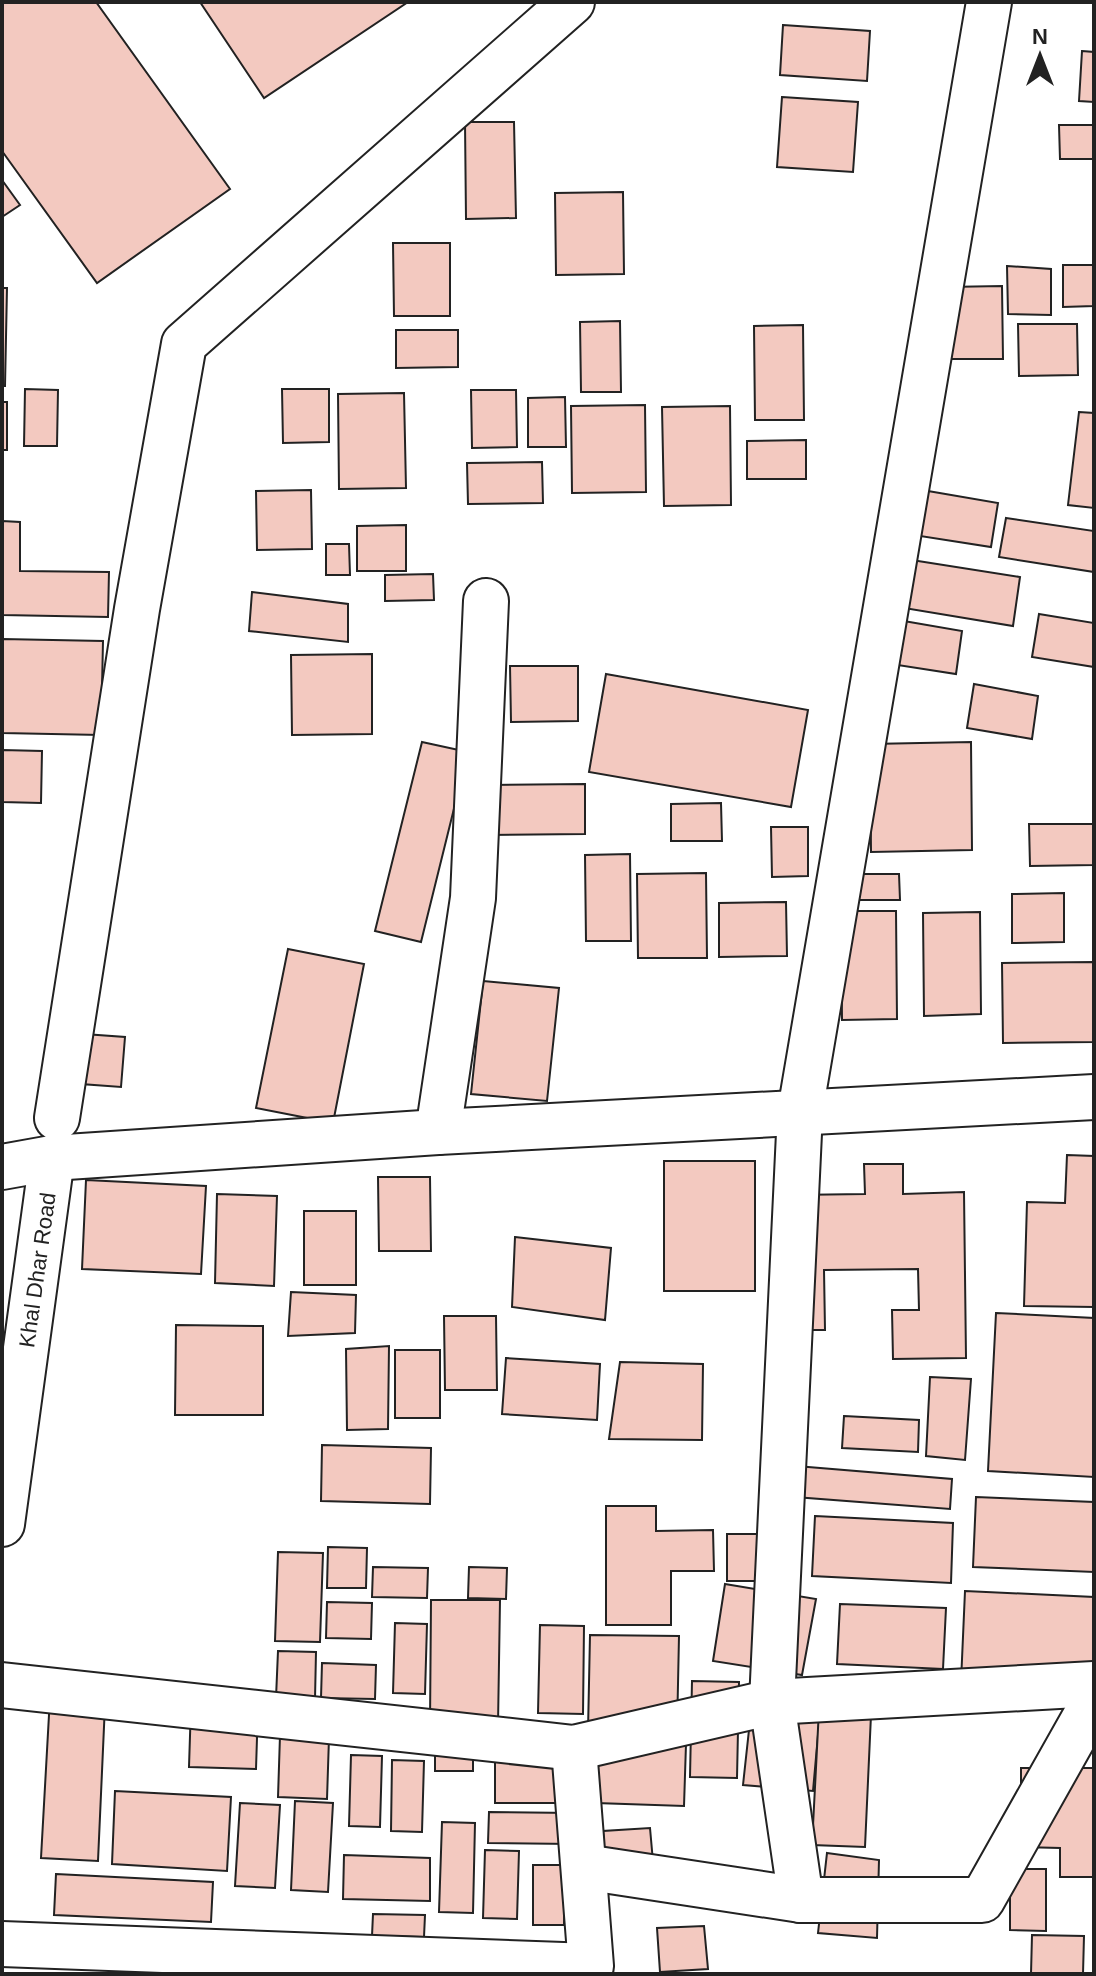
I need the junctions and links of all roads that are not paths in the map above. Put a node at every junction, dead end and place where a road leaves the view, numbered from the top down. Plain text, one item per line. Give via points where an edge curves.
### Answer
1 (572, 2) edge
2 (989, 2) edge
3 (486, 601) dead end
4 (1094, 1097) edge
5 (800, 1112) junction
6 (438, 1132) junction
7 (54, 1138) junction
8 (2, 1167) edge
9 (2, 1524) edge
10 (1094, 1684) edge
11 (2, 1685) edge
12 (1094, 1701) edge
13 (772, 1702) junction
14 (574, 1748) junction
15 (584, 1867) junction
16 (801, 1900) junction
17 (2, 1944) edge

1 - 7 street, Khal Dhar Road via 184,344
2 - 5 street
3 - 6 street via 473,898
4 - 5 street
5 - 6 street
5 - 13 street
6 - 7 street
7 - 8 street
7 - 9 street, Khal Dhar Road
10 - 13 street
11 - 14 street
12 - 16 street via 982,1900
13 - 14 street
13 - 16 street
14 - 15 street
15 - 16 street
15 - 17 street via 591,1966

